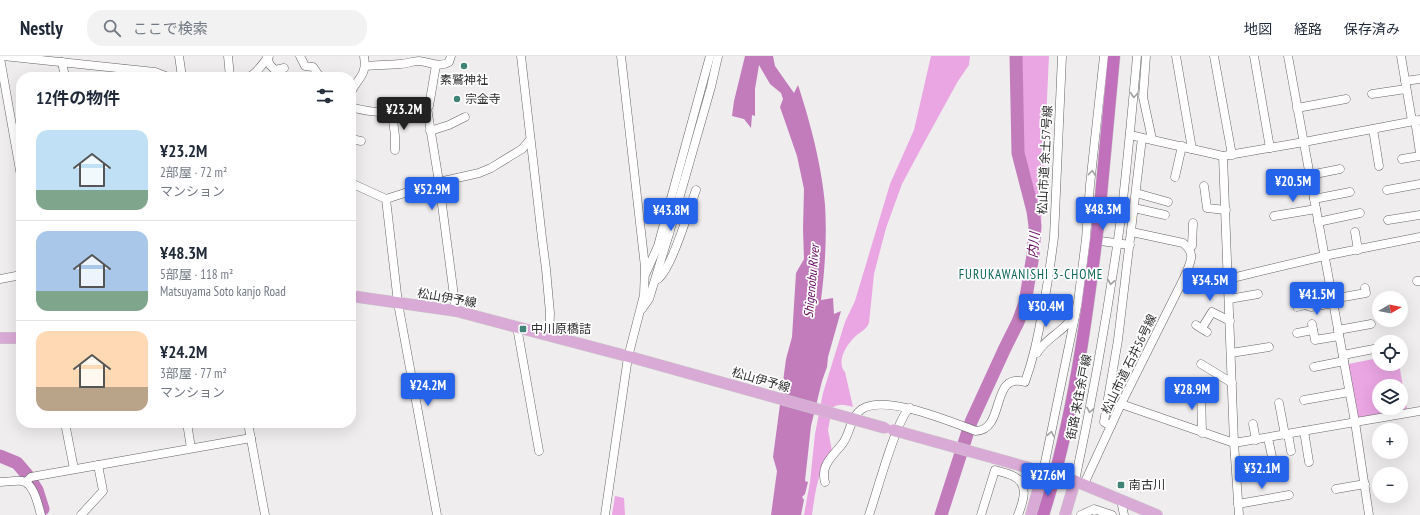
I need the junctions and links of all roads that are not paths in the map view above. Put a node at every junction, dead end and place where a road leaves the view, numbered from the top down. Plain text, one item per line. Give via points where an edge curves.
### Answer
1 (3, 56) edge
2 (179, 56) edge
3 (228, 56) edge
4 (300, 56) edge
5 (364, 56) edge
6 (451, 56) edge
7 (521, 56) edge
8 (621, 56) edge
9 (710, 56) edge
10 (718, 56) edge
11 (1062, 56) edge
12 (1104, 56) edge
13 (1114, 56) edge
14 (1137, 56) edge
15 (1146, 56) edge
16 (1176, 56) edge
17 (1214, 56) edge
18 (1254, 56) edge
19 (1288, 56) edge
20 (1401, 56) edge
21 (268, 57) edge
22 (0, 58) edge
23 (39, 58) edge
24 (62, 62) junction
25 (436, 65) junction
26 (365, 66) junction
27 (284, 68) dead end
28 (64, 72) edge
29 (118, 72) edge
30 (181, 72) edge
31 (230, 72) edge
32 (257, 72) edge
33 (316, 72) edge
34 (1420, 79) edge
35 (356, 83) edge
36 (1406, 85) junction
37 (1372, 94) dead end
38 (1346, 99) dead end
39 (426, 108) junction
40 (1297, 108) junction
41 (356, 109) edge
42 (392, 112) junction
43 (465, 117) dead end
44 (1416, 120) edge
45 (1372, 129) junction
46 (430, 131) junction
47 (1130, 135) junction
48 (1142, 138) junction
49 (1152, 139) junction
50 (356, 140) edge
51 (530, 140) junction
52 (361, 141) dead end
53 (1304, 142) junction
54 (1182, 146) junction
55 (16, 148) edge
56 (1192, 148) junction
57 (1270, 148) junction
58 (395, 150) dead end
59 (1420, 153) edge
60 (1228, 156) junction
61 (1420, 156) edge
62 (1402, 159) dead end
63 (1379, 166) dead end
64 (1340, 169) dead end
65 (1310, 174) junction
66 (1175, 177) dead end
67 (438, 182) junction
68 (1420, 184) edge
69 (356, 185) edge
70 (1204, 186) dead end
71 (1312, 186) junction
72 (696, 190) dead end
73 (1292, 190) dead end
74 (1387, 190) dead end
75 (1350, 192) dead end
76 (1136, 193) junction
77 (386, 199) junction
78 (1314, 199) junction
79 (1168, 202) dead end
80 (1134, 208) junction
81 (1316, 209) junction
82 (1226, 210) junction
83 (1360, 213) dead end
84 (1420, 214) edge
85 (1165, 216) dead end
86 (1274, 216) dead end
87 (1388, 220) dead end
88 (1318, 222) junction
89 (1193, 223) dead end
90 (1132, 232) junction
91 (1355, 232) dead end
92 (1420, 237) edge
93 (1086, 239) junction
94 (1117, 243) junction
95 (1130, 245) junction
96 (1189, 248) junction
97 (1358, 250) junction
98 (1324, 256) junction
99 (645, 275) junction
100 (16, 276) edge
101 (1185, 276) junction
102 (0, 279) edge
103 (1228, 279) junction
104 (655, 281) junction
105 (1365, 288) dead end
106 (1258, 294) dead end
107 (356, 297) edge
108 (1229, 299) junction
109 (1333, 301) junction
110 (1078, 302) junction
111 (398, 303) junction
112 (1297, 307) dead end
113 (456, 311) junction
114 (640, 312) junction
115 (1230, 321) junction
116 (1370, 324) dead end
117 (517, 327) junction
118 (1202, 328) dead end
119 (1297, 332) dead end
120 (1338, 333) junction
121 (548, 335) junction
122 (0, 338) edge
123 (16, 338) edge
124 (1269, 347) dead end
125 (1372, 350) edge
126 (1231, 353) junction
127 (631, 358) junction
128 (1343, 358) junction
129 (1032, 363) junction
130 (1201, 364) dead end
131 (1314, 367) dead end
132 (1232, 383) junction
133 (1201, 389) dead end
134 (1349, 392) junction
135 (1304, 400) dead end
136 (1122, 404) junction
137 (1279, 404) dead end
138 (910, 408) junction
139 (1420, 411) edge
140 (1355, 422) junction
141 (1253, 424) dead end
142 (1111, 426) junction
143 (66, 428) edge
144 (188, 428) edge
145 (249, 428) edge
146 (1304, 431) junction
147 (1202, 433) junction
148 (1286, 434) junction
149 (250, 438) junction
150 (1268, 438) junction
151 (1256, 440) junction
152 (1234, 443) junction
153 (191, 448) junction
154 (539, 451) dead end
155 (1291, 451) dead end
156 (1309, 462) dead end
157 (98, 465) junction
158 (1274, 466) dead end
159 (74, 469) junction
160 (1043, 472) junction
161 (0, 482) edge
162 (26, 482) junction
163 (826, 482) dead end
164 (1080, 483) junction
165 (1364, 484) junction
166 (1336, 489) dead end
167 (1289, 495) dead end
168 (1122, 500) junction
169 (1238, 504) junction
170 (41, 515) edge
171 (81, 515) edge
172 (265, 515) edge
173 (437, 515) edge
174 (605, 515) edge
175 (870, 515) edge
176 (981, 515) edge
177 (1018, 515) edge
178 (1031, 515) edge
179 (1044, 515) edge
180 (1066, 515) edge
181 (1081, 515) edge
182 (1112, 515) edge
183 (1124, 515) edge
184 (1157, 515) edge
185 (1239, 515) edge
186 (1369, 515) edge

1 - 23 street
2 - 30 street
3 - 31 street
4 - 33 street via 305,66 313,67
5 - 26 street
6 - 25 street via 449,62
7 - 51 street
8 - 99 street
9 - 99 street via 658,246
10 - 104 street
11 - 129 street, 松山市道 余土57号線 via 1052,250 1038,341
93 -> 12 street, 街路 来住余戸線
13 - 179 highway, bridge via 1099,217 1083,339 1062,452
14 -> 47 street, 街路 来住余戸線
15 - 49 street via 1143,97
16 - 56 street
17 - 60 street
18 - 57 street
19 - 40 street
20 - 36 street
21 - 27 street via 270,65 275,70
21 - 32 street
22 - 55 street
23 - 24 street
24 - 28 street
24 - 29 street
25 - 26 street via 413,61
25 - 39 street via 429,106
26 - 35 street
34 - 36 street
36 - 37 street
36 - 44 street
38 - 40 street
39 - 42 street
39 - 46 street
40 - 53 street
41 - 42 street
42 - 58 street
43 - 46 street via 449,126
44 - 45 street
44 - 59 street
45 - 53 street
45 - 63 street
46 - 67 street
47 - 48 street
47 - 94 street, 街路 来住余戸線
48 - 49 street
48 - 76 street
49 - 54 street
50 - 52 street
51 - 67 street via 522,149 491,168
51 - 121 street via 546,269 550,313
53 - 57 street
53 - 65 street
54 - 56 street
54 - 66 street
56 - 60 street
57 - 60 street
60 - 82 street
61 - 62 street
64 - 65 street
65 - 71 street
67 - 77 street
67 - 113 street
68 - 74 street
69 - 77 street
70 - 82 street via 1207,208
71 - 73 street
71 - 78 street
72 - 104 street via 670,260
75 - 78 street
76 - 79 street
76 - 80 street
77 - 111 street
78 - 81 street
80 - 85 street
80 - 90 street
81 - 86 street
81 - 88 street
82 - 103 street
83 - 88 street
84 - 87 street
88 - 98 street
89 - 96 street, 松山市道 石井56号線 via 1192,246
90 - 95 street
90 - 96 street via 1182,243
91 - 97 street
92 - 97 street
93 - 94 street
93 - 110 street, 街路 来住余戸線
94 - 95 street
94 -> 164 street, 街路 来住余戸線
95 - 142 street via 1104,422
96 - 101 street, 松山市道 石井56号線 via 1192,257
97 - 98 street
98 - 103 street
98 - 109 street
99 - 114 street
100 - 102 street
101 - 103 street via 1210,281
101 - 136 street, 松山市道 石井56号線
103 - 108 street
104 - 114 street via 650,299
105 - 109 street via 1366,293
106 - 108 street
107 - 111 main road, 松山伊予線
108 - 115 street
109 - 112 street via 1311,307
109 - 120 street
110 - 129 street via 1072,318 1040,348
160 -> 110 street, 街路 来住余戸線
111 - 113 main road, 松山伊予線
111 - 173 street
113 - 117 main road, 松山伊予線
114 - 127 street
115 - 118 street via 1212,312
115 - 126 street
116 - 120 street
117 - 121 main road, 松山伊予線
117 - 154 street
119 - 120 street via 1312,327 1315,340
120 - 128 street
121 - 127 main road, 松山伊予線
122 - 123 main road
124 - 126 street
125 - 128 street
126 - 132 street
127 - 160 main road, 松山伊予線, bridge
127 - 174 street
128 - 131 street
128 - 134 street
129 - 138 street, 松山市道 余土57号線 via 1025,382 1016,380 1007,383 991,423 982,431
130 - 132 street
132 - 152 street
133 - 147 street
134 - 135 street
134 - 140 street
136 - 142 street, 松山市道 石井56号線
136 - 147 street
137 - 148 street
138 - 163 street via 875,404 858,413 843,443 825,467
138 - 175 street via 904,415 893,440
139 - 140 street
140 - 146 street
140 - 165 street
141 - 151 street
142 - 164 street, 松山市道 石井56号線
143 - 159 street
144 - 153 street
145 - 149 street
146 - 148 street
146 - 156 street
147 - 152 street
148 - 150 street
148 - 155 street
149 - 153 street
149 - 172 street
150 - 151 street
150 - 158 street
151 - 152 street
152 - 169 street
153 - 157 street
157 - 159 street
157 - 171 street via 102,491
159 - 162 street via 31,477
160 - 164 main road, 松山伊予線
160 - 178 main road
161 - 162 street
162 - 170 street via 36,496
164 - 168 main road, 松山伊予線
164 - 180 main road
165 - 166 street
165 - 186 street
167 - 169 street
168 - 183 street
168 - 184 main road, 松山伊予線
169 - 185 street
176 - 177 street via 995,470 1014,476 1022,485 1025,492 1024,500
181 - 182 street via 1094,509

